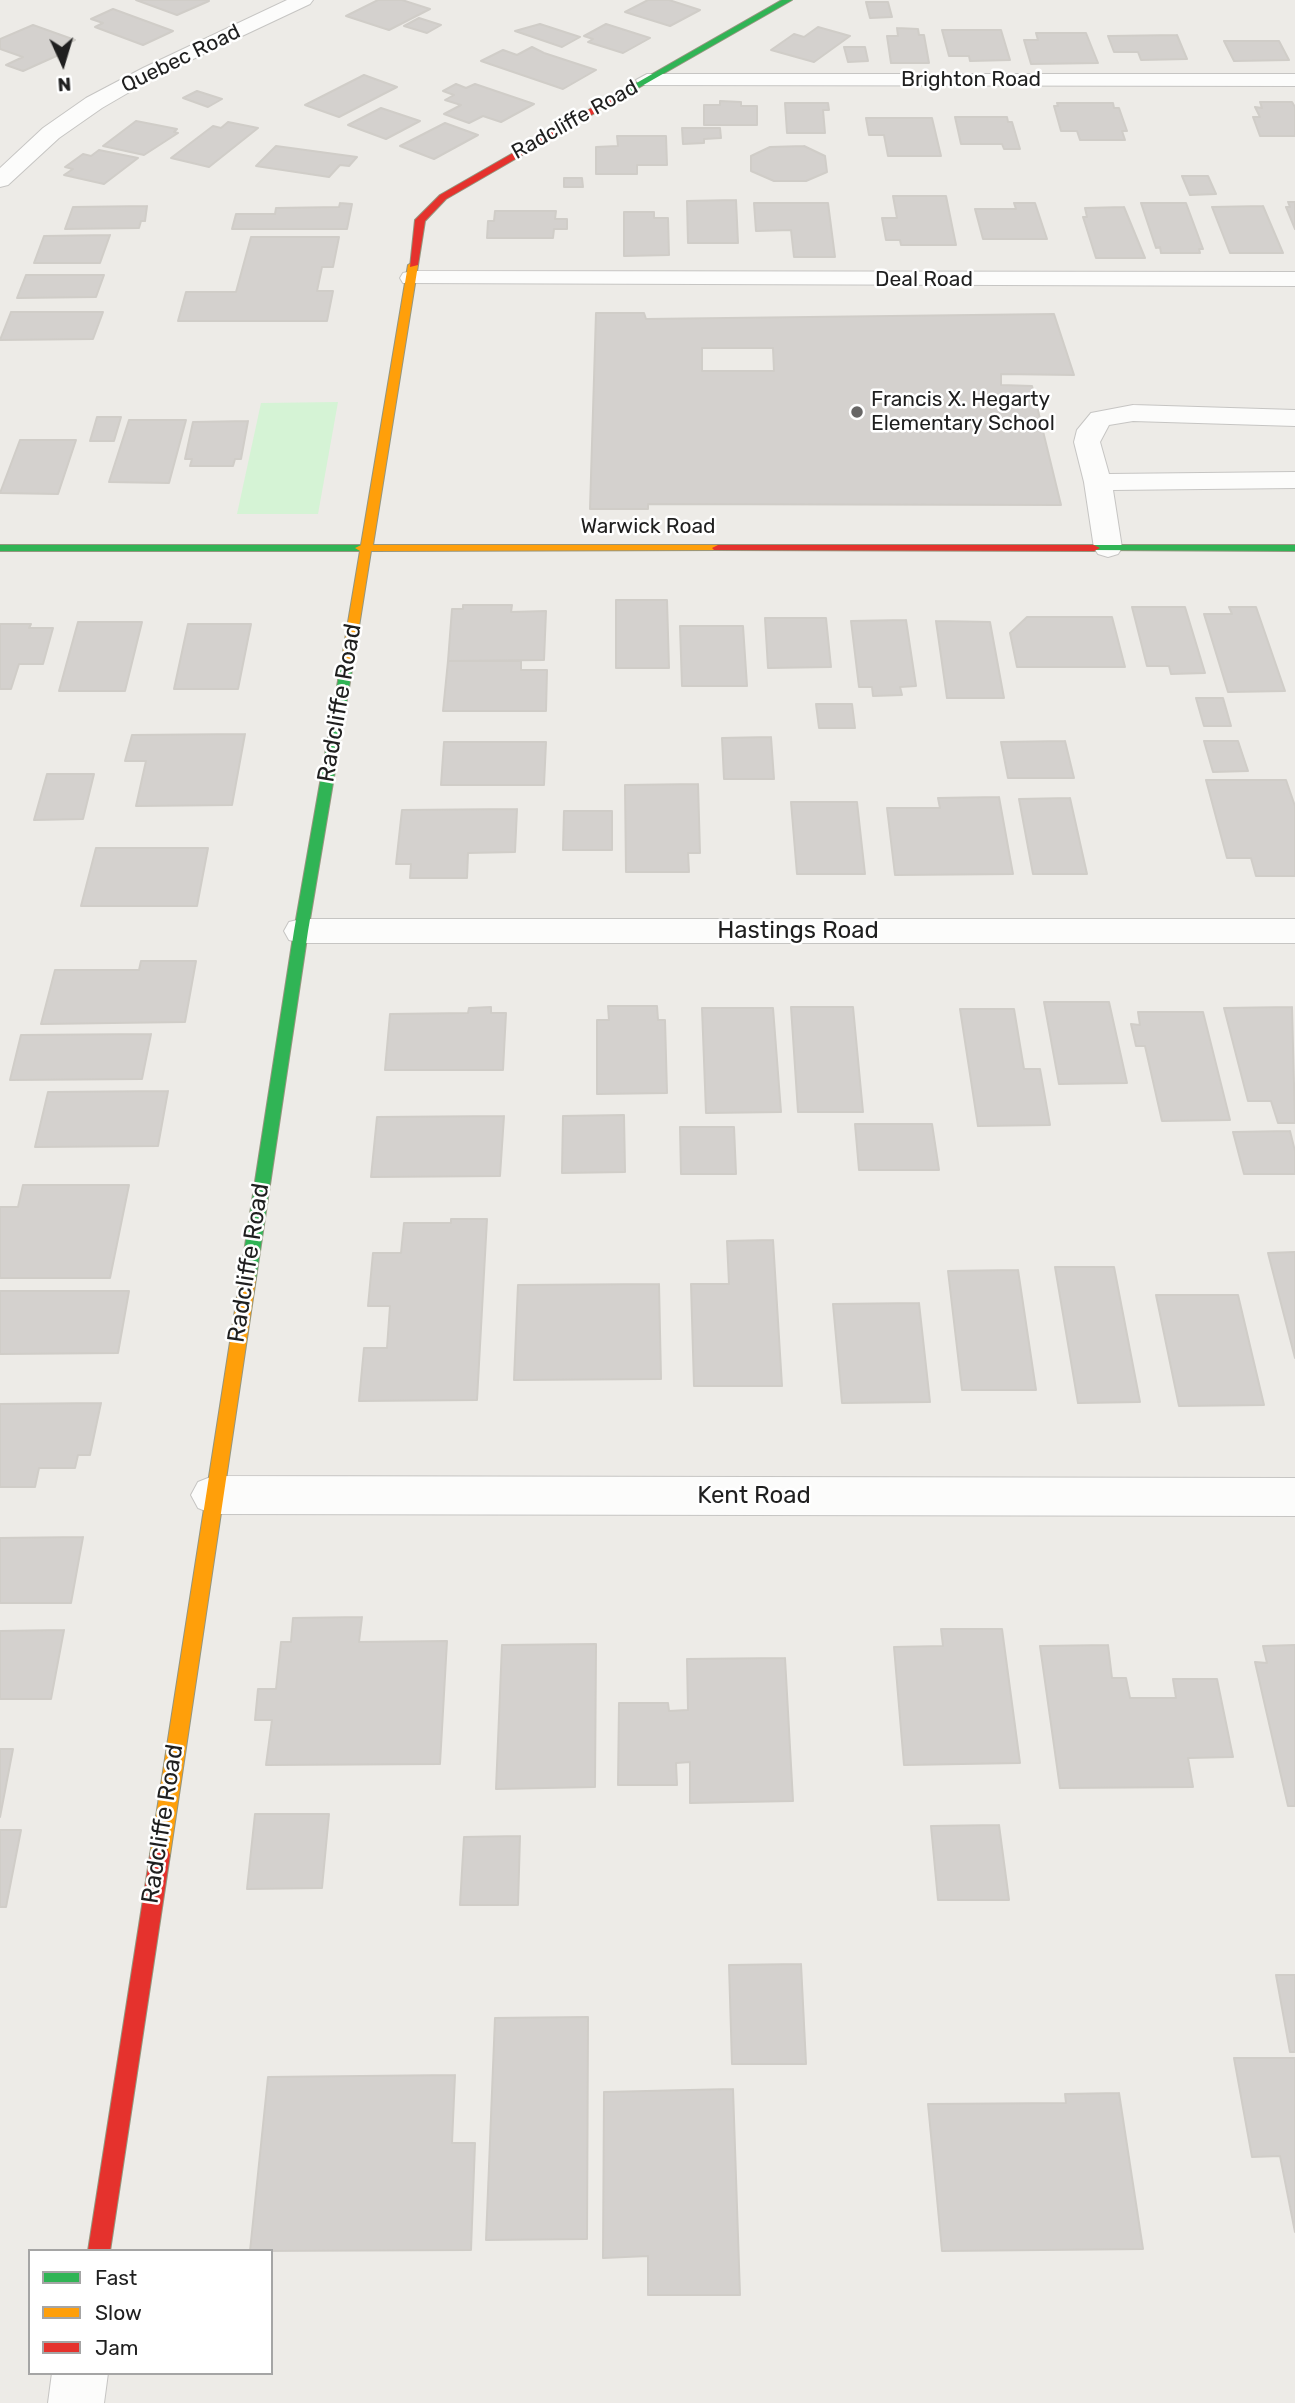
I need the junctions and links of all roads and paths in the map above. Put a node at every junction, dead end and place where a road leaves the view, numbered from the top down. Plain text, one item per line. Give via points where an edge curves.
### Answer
1 (303, 0) edge
2 (788, 0) edge
3 (647, 80) junction
4 (1295, 80) edge
5 (0, 180) edge
6 (412, 278) junction
7 (1295, 279) edge
8 (1295, 418) edge
9 (1295, 480) edge
10 (1098, 481) junction
11 (0, 548) edge
12 (366, 548) junction
13 (1108, 548) junction
14 (1295, 548) edge
15 (301, 931) junction
16 (1295, 931) edge
17 (213, 1495) junction
18 (1295, 1497) edge
19 (99, 2249) edge
20 (80, 2375) edge
21 (75, 2403) edge

1 - 5 street, Quebec Road via 94,103 51,133
2 - 3 street, Radcliffe Road
3 - 4 street, Brighton Road
3 - 6 street, Radcliffe Road via 443,197 420,220
6 - 7 street, Deal Road
6 - 12 street, Radcliffe Road
8 - 10 street via 1133,414 1100,419 1087,442
9 - 10 street
10 - 13 street
11 - 12 street, Warwick Road
12 - 13 street, Warwick Road
12 - 15 street, Radcliffe Road
13 - 14 street, Warwick Road
15 - 16 street, Hastings Road
15 - 17 street, Radcliffe Road
17 - 18 street, Kent Road
17 - 19 street, Radcliffe Road
20 - 21 street

